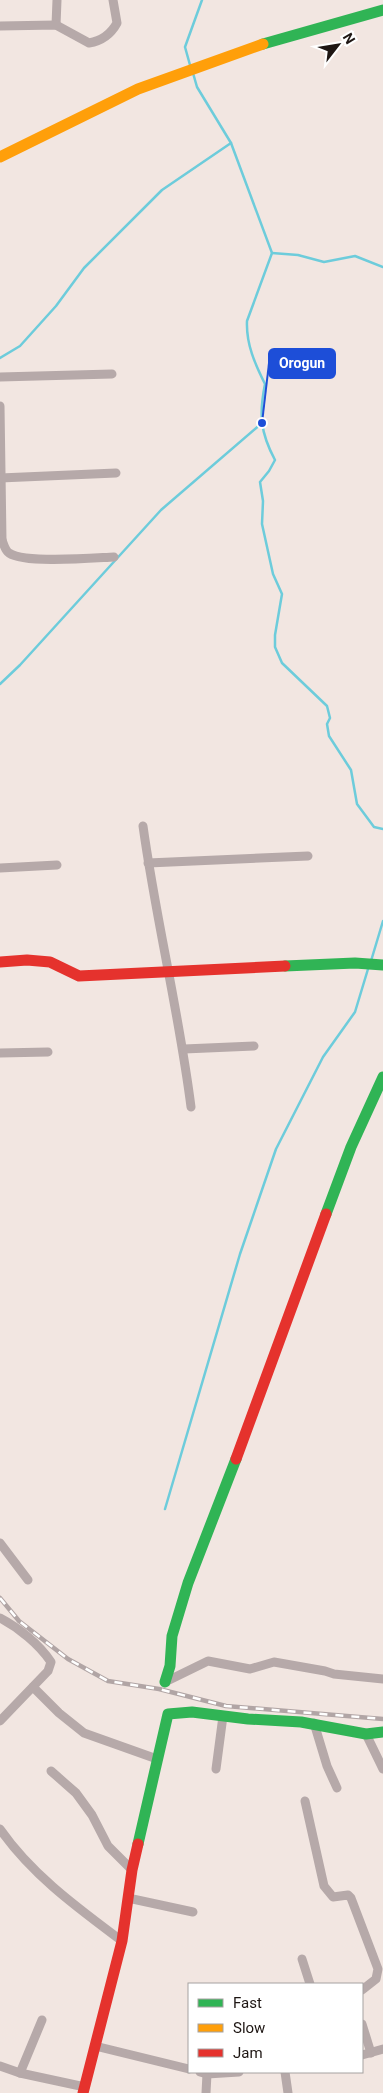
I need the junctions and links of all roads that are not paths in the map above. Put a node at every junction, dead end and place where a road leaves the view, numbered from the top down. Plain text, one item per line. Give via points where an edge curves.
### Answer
1 (57, 0) edge
2 (113, 0) edge
3 (383, 10) edge
4 (56, 25) junction
5 (0, 26) edge
6 (0, 157) edge
7 (112, 374) dead end
8 (0, 377) edge
9 (0, 406) edge
10 (116, 473) dead end
11 (0, 478) edge
12 (1, 540) edge
13 (114, 557) dead end
14 (143, 826) dead end
15 (308, 856) dead end
16 (148, 863) junction
17 (57, 865) dead end
18 (0, 868) edge
19 (0, 962) edge
20 (383, 965) edge
21 (168, 972) junction
22 (254, 1046) dead end
23 (184, 1049) junction
24 (48, 1052) dead end
25 (0, 1053) edge
26 (383, 1078) edge
27 (191, 1107) dead end
28 (0, 1543) edge
29 (28, 1580) dead end
30 (0, 1618) edge
31 (383, 1678) edge
32 (165, 1682) joint
33 (33, 1687) junction
34 (222, 1716) junction
35 (1, 1719) edge
36 (314, 1723) junction
37 (383, 1732) edge
38 (366, 1734) junction
39 (157, 1759) junction
40 (216, 1768) dead end
41 (383, 1769) edge
42 (51, 1771) dead end
43 (336, 1788) dead end
44 (305, 1801) dead end
45 (0, 1829) edge
46 (132, 1870) junction
47 (128, 1898) junction
48 (193, 1912) dead end
49 (122, 1941) junction
50 (302, 1960) dead end
51 (310, 1983) edge
52 (363, 1989) edge
53 (42, 2020) dead end
54 (363, 2032) edge
55 (95, 2046) junction
56 (383, 2049) edge
57 (366, 2054) edge
58 (0, 2066) edge
59 (188, 2069) edge
60 (20, 2073) junction
61 (203, 2073) edge
62 (285, 2073) edge
63 (84, 2090) edge
64 (206, 2093) edge
65 (288, 2093) edge

1 - 4 street
2 - 4 street via 117,23 111,32 96,42 89,43
3 - 6 street via 275,40 147,86
4 - 5 street
7 - 8 street
9 - 11 street
10 - 11 street
11 - 12 street
12 - 13 street via 10,554 20,556 40,559
14 - 16 street
15 - 16 street
16 - 21 street
17 - 18 street
19 - 21 street via 50,962 79,976
20 - 21 street via 355,963
21 - 23 street
22 - 23 street
23 - 27 street
24 - 25 street
26 - 32 street via 351,1147 188,1582 172,1636 170,1666
28 - 29 street
30 - 33 street via 34,1642 51,1662 48,1671
31 - 32 street via 334,1674 274,1662 250,1669 208,1661
33 - 35 street
33 - 39 street via 84,1733
34 - 36 street
34 - 39 street via 192,1712 168,1714
34 - 40 street
36 - 38 street
36 - 43 street
37 - 38 street
38 - 41 street
39 - 46 street
42 - 46 street via 76,1793 108,1846
44 - 52 street via 324,1886 333,1896 348,1895 351,1898 378,1970 376,1979
45 - 49 street via 68,1900
46 - 47 street
47 - 48 street
47 - 49 street
49 - 55 street
50 - 51 street
53 - 60 street
54 - 57 street
55 - 59 street
55 - 63 street
56 - 57 street
58 - 60 street
60 - 63 street
61 - 64 street
62 - 65 street

